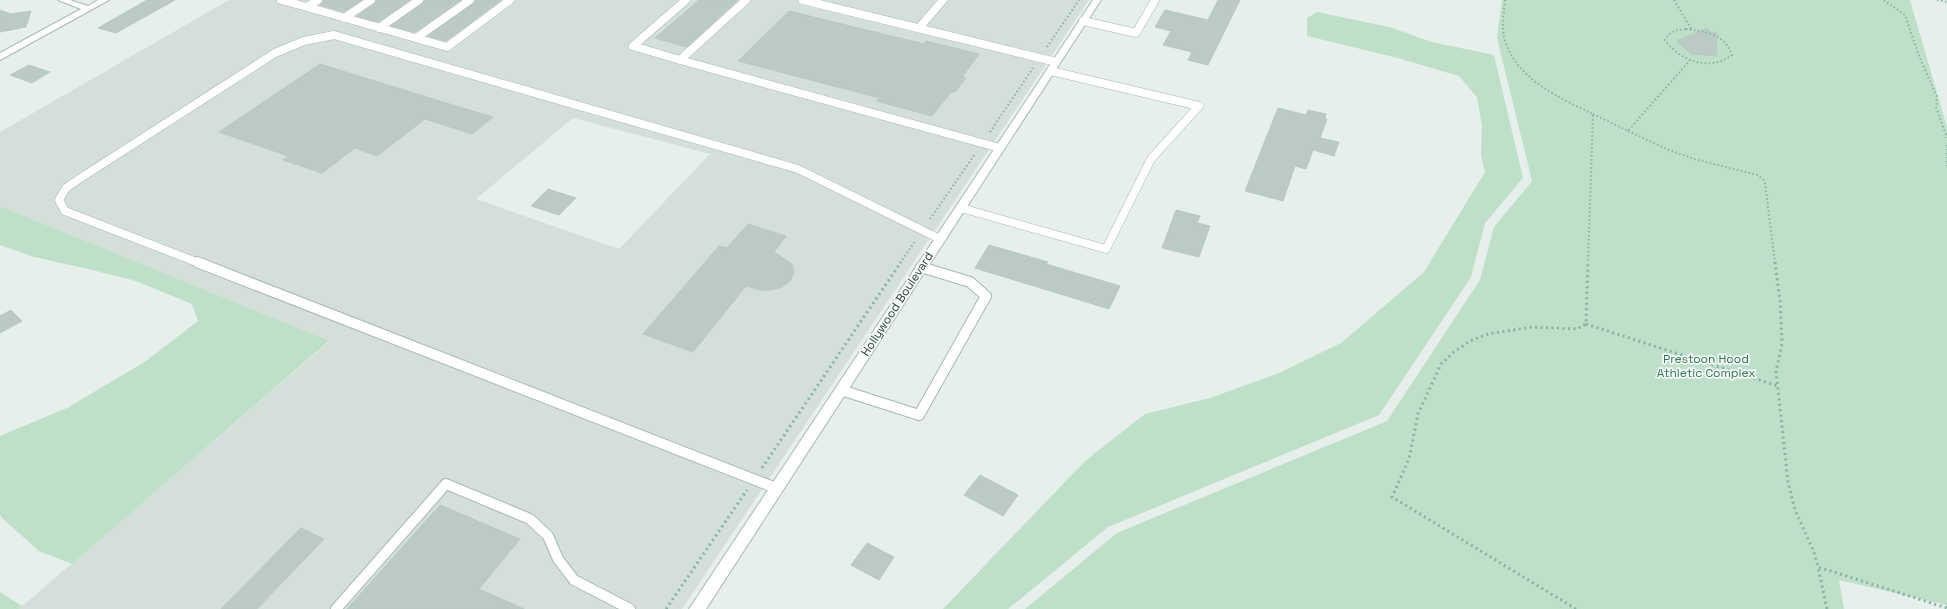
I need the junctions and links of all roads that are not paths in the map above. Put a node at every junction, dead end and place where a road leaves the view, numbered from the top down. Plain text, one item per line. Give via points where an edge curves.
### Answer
1 (62, 0) edge
2 (105, 0) edge
3 (281, 0) edge
4 (318, 0) edge
5 (371, 0) edge
6 (419, 0) edge
7 (470, 0) edge
8 (510, 0) edge
9 (686, 0) edge
10 (746, 0) edge
11 (804, 0) edge
12 (943, 0) edge
13 (1097, 0) edge
14 (1155, 0) edge
15 (823, 2) edge
16 (306, 7) junction
17 (88, 9) junction
18 (344, 18) junction
19 (1083, 21) junction
20 (378, 28) junction
21 (919, 28) junction
22 (416, 38) junction
23 (0, 57) edge
24 (680, 60) junction
25 (1053, 67) junction
26 (1000, 148) junction
27 (961, 208) junction
28 (940, 240) junction
29 (921, 267) junction
30 (841, 390) junction
31 (776, 488) junction
32 (613, 605) edge
33 (336, 609) edge
34 (630, 609) edge
35 (697, 609) edge

1 - 17 street
2 - 17 street
3 - 16 lane
4 - 16 lane
5 - 18 lane
6 - 20 lane
7 - 22 lane
8 - 22 lane via 447,47
9 - 24 lane via 633,46
10 - 24 lane
11 - 15 lane
12 - 21 lane
13 - 19 street, Hollywood Boulevard
14 - 19 lane via 1136,33
15 - 21 lane
16 - 18 lane
17 - 23 street
18 - 20 lane
19 - 25 street, Hollywood Boulevard
20 - 22 lane
21 - 25 lane via 1040,58
24 - 26 lane
25 - 26 street, Hollywood Boulevard
25 - 27 lane via 1199,106 1151,159 1106,249
26 - 27 street, Hollywood Boulevard
27 - 28 street, Hollywood Boulevard
28 - 29 street, Hollywood Boulevard
28 - 31 lane via 798,169 334,36 316,36 295,42 275,53 79,179 66,188 59,200 65,211
29 - 30 street, Hollywood Boulevard
29 - 30 lane via 970,282 986,296 919,415
30 - 31 street, Hollywood Boulevard
31 - 35 street, Hollywood Boulevard
32 - 33 lane via 574,580 558,559 548,536 530,519 446,484
32 - 34 lane

